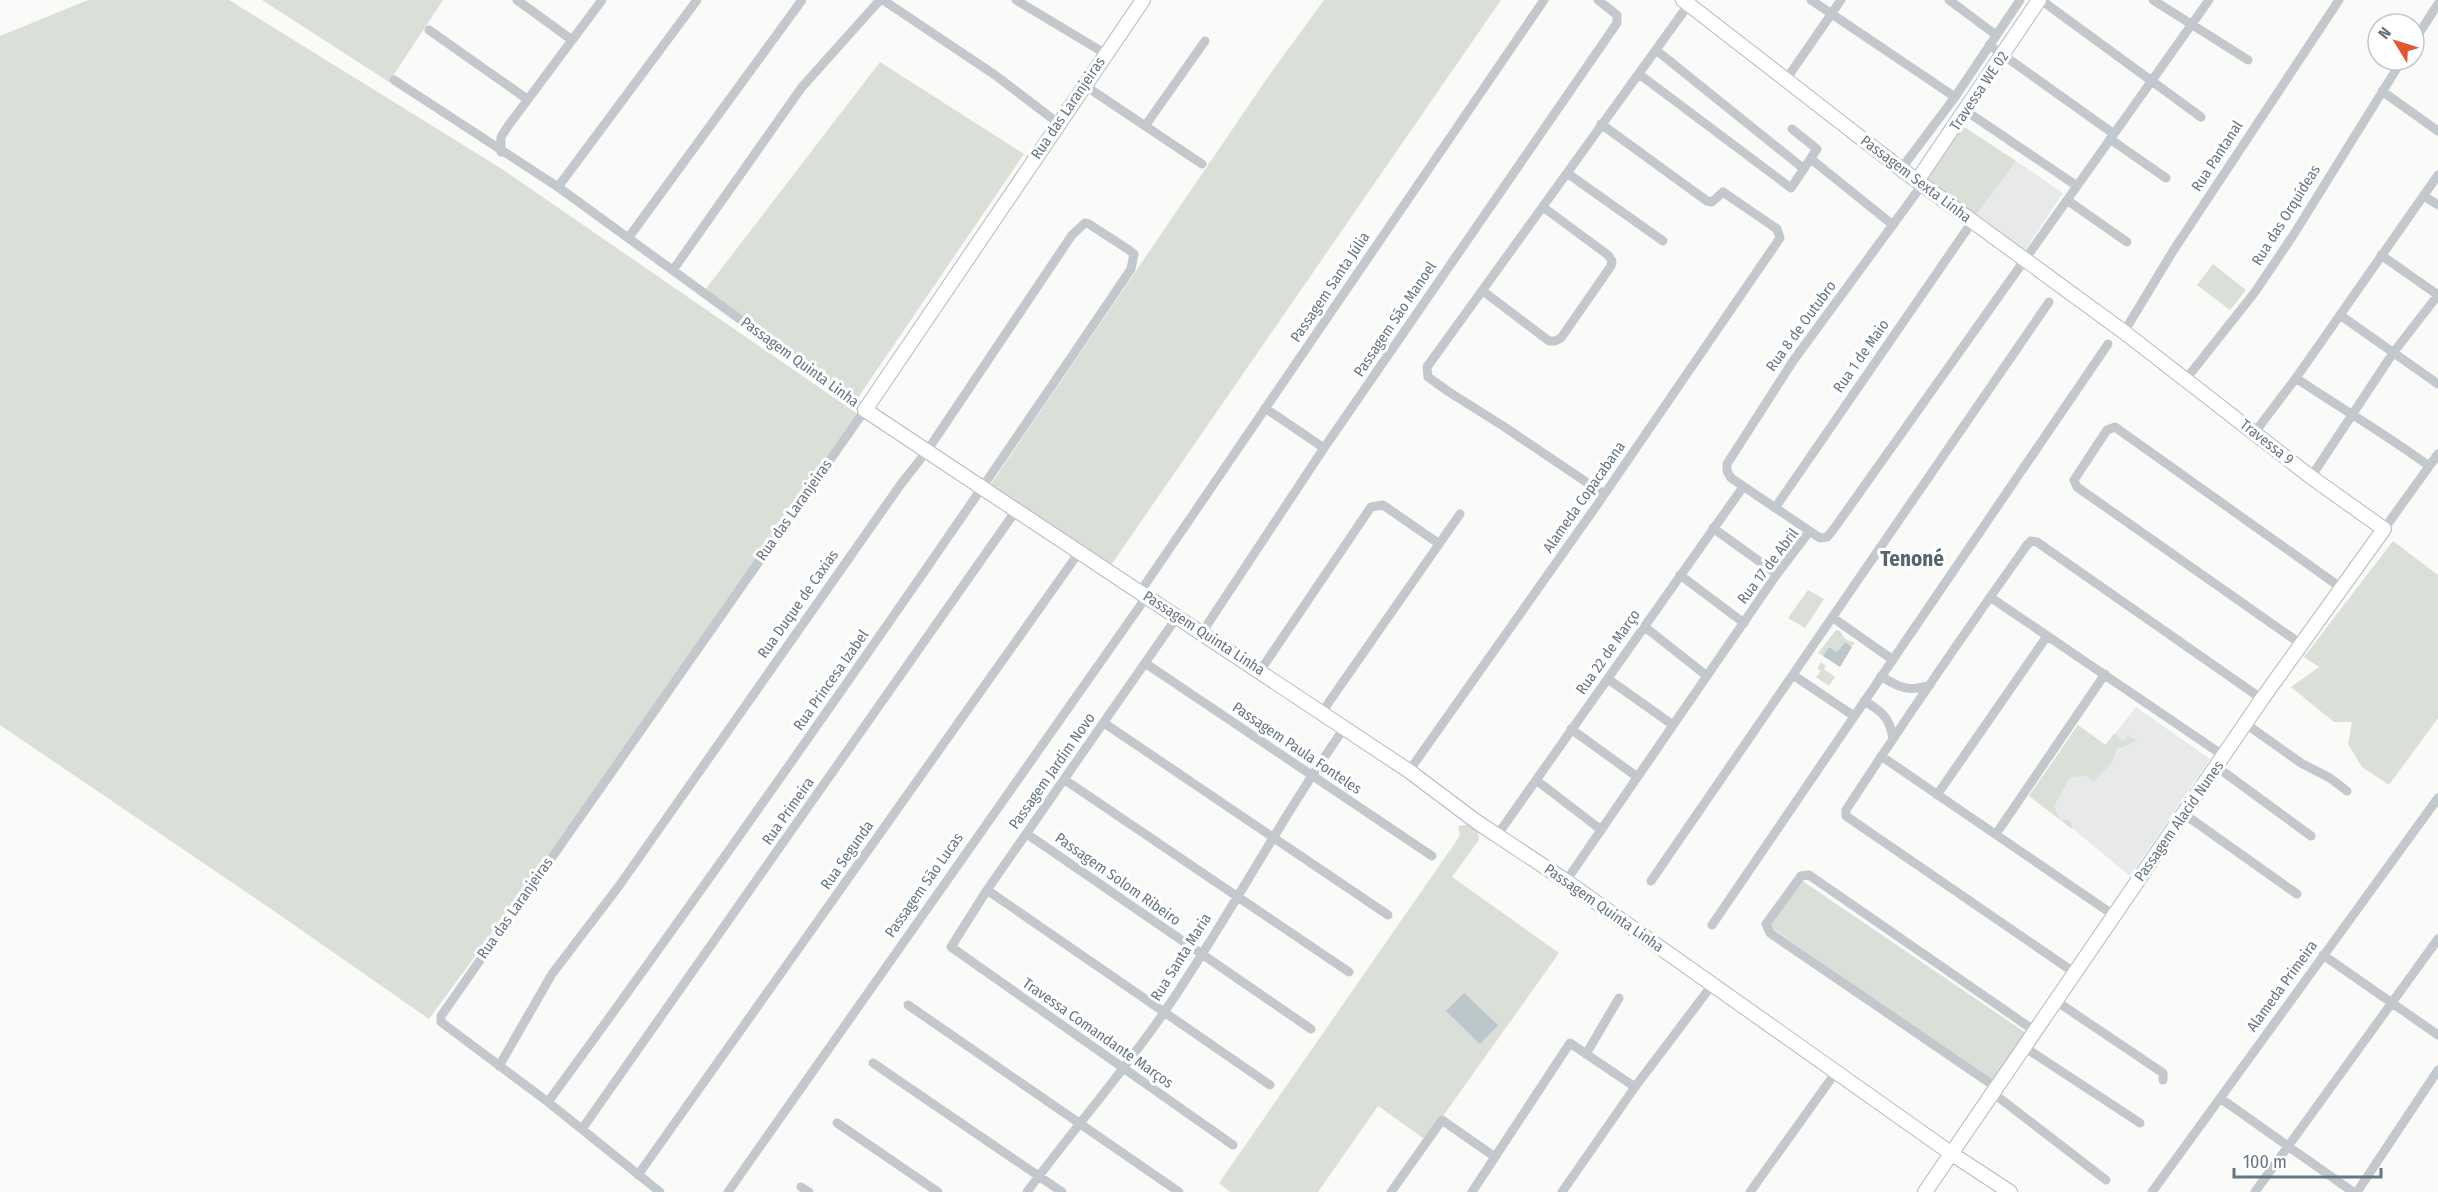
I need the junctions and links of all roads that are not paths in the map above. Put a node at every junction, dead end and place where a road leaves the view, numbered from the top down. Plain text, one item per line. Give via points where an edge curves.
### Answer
1 (516, 0) edge
2 (602, 0) edge
3 (697, 0) edge
4 (802, 0) edge
5 (881, 0) edge
6 (1016, 0) edge
7 (1143, 0) edge
8 (1544, 0) edge
9 (1598, 0) edge
10 (1811, 0) edge
11 (1840, 0) edge
12 (1949, 0) edge
13 (2020, 0) edge
14 (2040, 0) edge
15 (2153, 0) edge
16 (2209, 0) edge
17 (2339, 0) edge
18 (1686, 2) edge
19 (2438, 4) edge
20 (1831, 14) junction
21 (2426, 22) edge
22 (2191, 25) junction
23 (429, 30) dead end
24 (1996, 35) junction
25 (572, 40) junction
26 (1204, 41) dead end
27 (1989, 45) junction
28 (1656, 50) junction
29 (1106, 54) junction
30 (2003, 54) junction
31 (2248, 60) dead end
32 (2394, 72) edge
33 (1639, 74) junction
34 (394, 80) dead end
35 (1785, 81) junction
36 (2152, 83) junction
37 (1084, 85) junction
38 (2382, 91) junction
39 (1954, 97) junction
40 (527, 99) junction
41 (1966, 111) junction
42 (2200, 117) dead end
43 (1058, 123) junction
44 (1601, 124) junction
45 (1145, 126) junction
46 (1792, 129) dead end
47 (2438, 131) edge
48 (2112, 137) junction
49 (501, 152) junction
50 (1811, 159) junction
51 (1202, 165) dead end
52 (1804, 169) junction
53 (1901, 169) junction
54 (1567, 173) junction
55 (2438, 175) edge
56 (2166, 178) dead end
57 (1920, 183) junction
58 (2077, 186) junction
59 (558, 187) junction
60 (2424, 196) junction
61 (2067, 200) junction
62 (2438, 206) edge
63 (1543, 207) junction
64 (1972, 222) junction
65 (1893, 225) junction
66 (629, 237) junction
67 (1663, 241) dead end
68 (2127, 243) dead end
69 (2381, 255) junction
70 (2024, 260) junction
71 (1131, 268) joint
72 (673, 270) junction
73 (1483, 291) junction
74 (2438, 295) edge
75 (2049, 302) dead end
76 (2340, 315) junction
77 (2124, 332) junction
78 (2108, 344) dead end
79 (2152, 353) joint
80 (2393, 353) junction
81 (2296, 378) junction
82 (2186, 379) junction
83 (2438, 384) edge
84 (1265, 408) junction
85 (865, 410) junction
86 (2351, 416) junction
87 (2255, 432) junction
88 (1324, 448) junction
89 (927, 451) junction
90 (2438, 454) edge
91 (2429, 466) junction
92 (2312, 477) junction
93 (984, 487) junction
94 (1743, 487) junction
95 (1604, 494) junction
96 (1775, 508) junction
97 (1017, 509) junction
98 (1460, 514) dead end
99 (1713, 528) junction
100 (2384, 529) junction
101 (1809, 532) junction
102 (1438, 543) junction
103 (1080, 551) junction
104 (1777, 574) junction
105 (1680, 575) junction
106 (2340, 587) junction
107 (1144, 594) junction
108 (1990, 597) junction
109 (1177, 617) junction
110 (1832, 617) junction
111 (1744, 623) junction
112 (1645, 627) junction
113 (1201, 633) junction
114 (2048, 636) junction
115 (2301, 644) junction
116 (1893, 660) junction
117 (1145, 663) junction
118 (1260, 671) junction
119 (2105, 674) junction
120 (1793, 675) junction
121 (1707, 676) junction
122 (1881, 676) junction
123 (1608, 679) junction
124 (1930, 685) junction
125 (2262, 699) junction
126 (1864, 701) junction
127 (1322, 712) junction
128 (1854, 716) junction
129 (1104, 723) junction
130 (2246, 724) junction
131 (1673, 726) junction
132 (1344, 727) junction
133 (1571, 729) junction
134 (1893, 739) junction
135 (1881, 756) junction
136 (2220, 762) junction
137 (1409, 771) junction
138 (1310, 776) junction
139 (1636, 777) junction
140 (1065, 780) junction
141 (1536, 780) junction
142 (2348, 791) dead end
143 (1937, 795) junction
144 (2438, 798) edge
145 (2429, 811) junction
146 (2184, 814) junction
147 (2438, 818) edge
148 (1600, 829) junction
149 (1027, 834) junction
150 (1498, 834) junction
151 (1996, 834) junction
152 (2311, 836) dead end
153 (1272, 838) junction
154 (1432, 856) dead end
155 (1566, 881) junction
156 (1652, 881) dead end
157 (987, 890) junction
158 (2297, 894) dead end
159 (1237, 896) junction
160 (1388, 915) dead end
161 (2115, 916) junction
162 (1712, 925) dead end
163 (2438, 939) edge
164 (952, 943) joint
165 (2323, 955) junction
166 (1202, 956) junction
167 (1349, 972) dead end
168 (2075, 973) junction
169 (1712, 985) junction
170 (1619, 998) dead end
171 (2056, 1001) junction
172 (2391, 1003) junction
173 (908, 1005) dead end
174 (1164, 1013) junction
175 (1311, 1029) dead end
176 (2035, 1031) junction
177 (2438, 1035) edge
178 (2024, 1047) junction
179 (1586, 1054) junction
180 (873, 1063) dead end
181 (499, 1066) junction
182 (1123, 1068) junction
183 (2438, 1070) edge
184 (1836, 1072) junction
185 (2163, 1080) dead end
186 (1270, 1085) dead end
187 (1635, 1087) junction
188 (1995, 1090) junction
189 (2220, 1098) junction
190 (548, 1102) junction
191 (837, 1123) dead end
192 (2140, 1123) dead end
193 (1082, 1124) junction
194 (582, 1129) junction
195 (2288, 1144) junction
196 (1233, 1145) dead end
197 (1952, 1154) junction
198 (1496, 1157) junction
199 (638, 1175) junction
200 (1039, 1176) junction
201 (2106, 1180) dead end
202 (660, 1192) edge
203 (728, 1192) edge
204 (938, 1192) edge
205 (1027, 1192) edge
206 (1062, 1192) edge
207 (1179, 1192) edge
208 (1391, 1192) edge
209 (1472, 1192) edge
210 (1562, 1192) edge
211 (1750, 1192) edge
212 (1925, 1192) edge
213 (2010, 1192) edge
214 (2152, 1192) edge
215 (2254, 1192) edge
216 (2353, 1192) edge
217 (2357, 1192) edge

1 - 25 street
2 - 25 street
3 - 59 street
4 - 66 street
5 - 43 street via 995,75
5 - 72 street via 802,87
6 - 29 street
7 - 29 street, Rua das Laranjeiras
8 - 84 street, Passagem Santa Júlia
9 - 88 street, Passagem São Manoel via 1617,15 1617,23
10 - 20 street
11 - 20 street
12 - 24 street
13 - 24 street, Travessa WE 02
14 - 30 street, Travessa WE 02
14 - 36 street
15 - 22 street
16 - 22 street
17 - 77 street, Rua Pantanal
18 - 28 street
18 - 35 street, Passagem Sexta Linha
19 - 21 street
20 - 35 street
20 - 39 street
22 - 31 street
22 - 36 street
23 - 40 street
24 - 27 street, Travessa WE 02
25 - 40 street
26 - 45 street
27 - 30 street
27 - 39 street, Travessa WE 02
28 - 33 street
28 - 52 street
29 - 37 street, Rua das Laranjeiras
30 - 41 street, Travessa WE 02
30 - 48 street
32 - 38 street, Rua das Orquídeas
33 - 44 street
33 - 52 street via 1789,187
34 - 49 street, Passagem Quinta Linha
35 - 53 street, Passagem Sexta Linha
36 - 42 street
36 - 48 street
37 - 43 street, Rua das Laranjeiras
37 - 45 street
38 - 47 street
38 - 82 street, Rua das Orquídeas via 2255,292
39 - 53 street, Travessa WE 02
40 - 49 street via 501,137
41 - 57 street, Travessa WE 02
41 - 58 street
43 - 85 street, Rua das Laranjeiras
44 - 54 street
44 - 95 street, Alameda Copacabana via 1710,202 1723,192 1777,229 1779,238
45 - 51 street
46 - 50 street via 1816,147
48 - 56 street
48 - 58 street
49 - 59 street, Passagem Quinta Linha
50 - 52 street
50 - 65 street
53 - 57 street, Passagem Sexta Linha
54 - 63 street
54 - 67 street
55 - 60 street
57 - 64 street, Passagem Sexta Linha
57 - 65 street, Rua 8 de Outubro
58 - 61 street
59 - 66 street, Passagem Quinta Linha
60 - 62 street
60 - 69 street
61 - 68 street
61 - 70 street
63 - 73 street
63 - 73 street via 1612,261 1561,338 1549,341
64 - 70 street, Passagem Sexta Linha
64 - 96 street, Rua 1 de Maio
65 - 94 street, Rua 8 de Outubro via 1793,361 1727,464 1731,478
66 - 72 street, Passagem Quinta Linha
69 - 74 street
69 - 76 street
70 - 77 street, Passagem Sexta Linha
70 - 101 street, Rua 17 de Abril via 1833,530 1820,538
71 - 89 street, Rua Duque de Caxias via 1134,254 1129,250 1089,224 1079,227
71 - 93 street, Rua Princesa Izabel
72 - 85 street, Passagem Quinta Linha
73 - 95 street via 1427,368 1428,377
74 - 80 street
75 - 110 street
76 - 80 street
76 - 81 street
77 - 79 street, Passagem Sexta Linha
78 - 116 street
79 - 82 street, Travessa 9
80 - 83 street
80 - 86 street
81 - 86 street
81 - 87 street
82 - 87 street, Travessa 9
84 - 88 street
84 - 107 street, Passagem Santa Júlia
85 - 89 street, Passagem Quinta Linha
85 - 181 street, Rua das Laranjeiras via 441,1016 441,1022
86 - 91 street via 2381,431
86 - 92 street
87 - 92 street, Travessa 9
88 - 113 street, Passagem São Manoel
89 - 93 street, Passagem Quinta Linha
89 - 181 street, Rua Duque de Caxias via 619,886 552,974
90 - 91 street, Passagem Alacid Nunes
91 - 100 street, Passagem Alacid Nunes
92 - 100 street, Travessa 9
93 - 97 street, Passagem Quinta Linha
93 - 190 street, Rua Princesa Izabel via 714,874
94 - 96 street
94 - 99 street, Rua 22 de Março
95 - 137 street, Alameda Copacabana
96 - 101 street
97 - 103 street, Passagem Quinta Linha
97 - 194 street, Rua Primeira
98 - 102 street
99 - 104 street
99 - 105 street, Rua 22 de Março
100 - 106 street, Passagem Alacid Nunes
101 - 104 street, Rua 17 de Abril
102 - 118 street via 1383,505 1371,507
102 - 127 street
103 - 107 street, Passagem Quinta Linha
103 - 199 street, Rua Segunda
104 - 111 street, Rua 17 de Abril
105 - 111 street
105 - 112 street, Rua 22 de Março
106 - 115 street, Passagem Alacid Nunes
106 - 115 street via 2115,427 2107,430 2074,480 2077,487
107 - 109 street, Passagem Quinta Linha
107 - 203 street, Passagem São Lucas
108 - 114 street
108 - 124 street
108 - 125 street via 2027,545 2037,542
109 - 113 street, Passagem Quinta Linha
109 - 117 street, Passagem Jardim Novo
110 - 116 street
110 - 120 street
111 - 121 street, Rua 17 de Abril
112 - 121 street
112 - 123 street, Rua 22 de Março
113 - 118 street, Passagem Quinta Linha
114 - 119 street
114 - 143 street
115 - 125 street, Passagem Alacid Nunes
116 - 122 street
117 - 129 street, Passagem Jardim Novo
117 - 138 street, Passagem Paula Fonteles
118 - 127 street, Passagem Quinta Linha
119 - 136 street
119 - 151 street
120 - 128 street
120 - 156 street
121 - 131 street, Rua 17 de Abril
122 - 124 street via 1904,689
122 - 126 street
123 - 131 street
123 - 133 street, Rua 22 de Março
124 - 134 street
125 - 130 street, Passagem Alacid Nunes
126 - 128 street
126 - 134 street via 1880,710 1891,725
127 - 132 street, Passagem Quinta Linha
128 - 162 street
129 - 140 street, Passagem Jardim Novo
129 - 153 street
130 - 136 street, Passagem Alacid Nunes
130 - 142 street via 2301,764
131 - 139 street, Rua 17 de Abril
132 - 137 street, Passagem Quinta Linha
132 - 138 street, Rua Santa Maria
133 - 139 street
133 - 141 street, Rua 22 de Março
134 - 135 street
135 - 143 street
135 - 168 street via 1846,810 1846,816
136 - 146 street, Passagem Alacid Nunes
136 - 152 street
137 - 150 street, Passagem Quinta Linha
138 - 153 street, Rua Santa Maria
138 - 154 street, Passagem Paula Fonteles
139 - 148 street, Rua 17 de Abril
140 - 149 street, Passagem Jardim Novo
140 - 159 street
141 - 148 street
141 - 150 street, Rua 22 de Março
143 - 151 street
144 - 145 street, Alameda Primeira
145 - 147 street
145 - 165 street, Alameda Primeira
146 - 158 street
146 - 161 street, Passagem Alacid Nunes
148 - 155 street, Rua 17 de Abril
149 - 157 street, Passagem Jardim Novo
149 - 166 street, Passagem Solom Ribeiro
150 - 155 street, Passagem Quinta Linha
151 - 161 street
153 - 159 street, Rua Santa Maria
153 - 160 street
155 - 169 street, Passagem Quinta Linha
157 - 164 street, Passagem Jardim Novo
157 - 174 street
159 - 166 street, Rua Santa Maria
159 - 167 street
161 - 168 street, Passagem Alacid Nunes
163 - 172 street
164 - 182 street, Travessa Comandante Marços via 952,950
165 - 172 street
165 - 189 street, Alameda Primeira
166 - 174 street, Rua Santa Maria
166 - 175 street, Passagem Solom Ribeiro
168 - 171 street, Passagem Alacid Nunes
169 - 184 street, Passagem Quinta Linha
169 - 187 street
170 - 179 street
171 - 176 street, Passagem Alacid Nunes
171 - 185 street via 2163,1073
172 - 177 street
172 - 195 street
173 - 193 street
174 - 182 street, Rua Santa Maria
174 - 186 street
176 - 178 street, Passagem Alacid Nunes
176 - 188 street via 1809,875 1801,876 1766,924 1770,933
178 - 188 street, Passagem Alacid Nunes
178 - 192 street
179 - 187 street
179 - 198 street via 1570,1044
180 - 200 street
181 - 190 street
182 - 193 street, Rua Santa Maria
182 - 196 street, Travessa Comandante Marços
183 - 217 street
184 - 197 street, Passagem Quinta Linha
184 - 211 street
187 - 210 street
188 - 197 street, Passagem Alacid Nunes
188 - 201 street
189 - 195 street
189 - 214 street, Alameda Primeira
190 - 194 street
191 - 204 street
193 - 200 street, Rua Santa Maria
193 - 207 street
194 - 199 street
195 - 215 street
195 - 216 street
197 - 212 street, Passagem Alacid Nunes
197 - 213 street, Passagem Quinta Linha
198 - 208 street via 1442,1120
198 - 209 street
199 - 202 street
200 - 205 street, Rua Santa Maria
200 - 206 street

